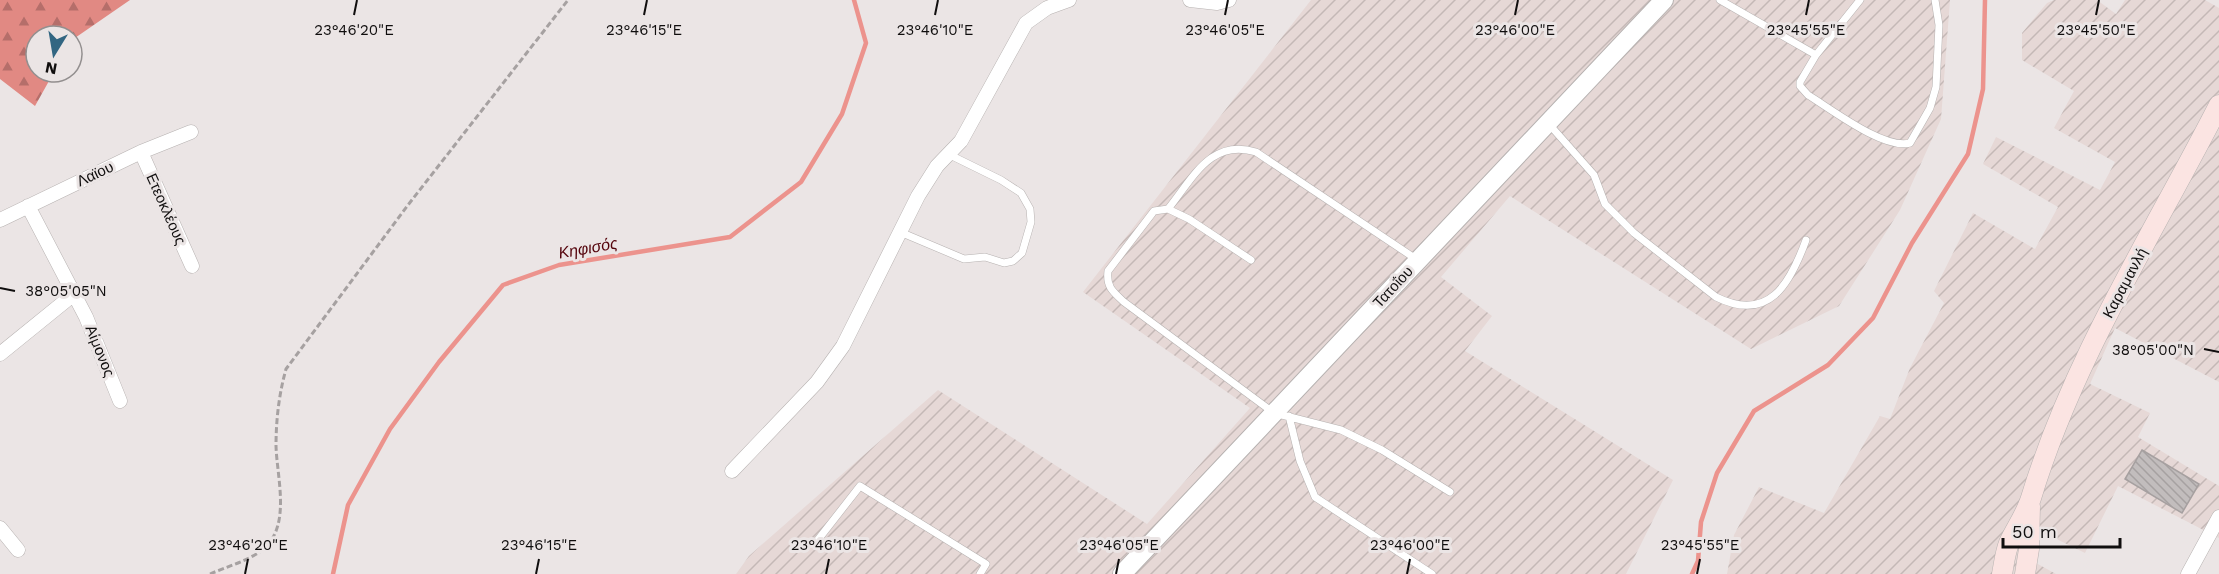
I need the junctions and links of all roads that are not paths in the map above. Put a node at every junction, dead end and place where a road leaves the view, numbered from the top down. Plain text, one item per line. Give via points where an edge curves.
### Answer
1 (1069, 0) edge
2 (1190, 0) edge
3 (1229, 0) edge
4 (1664, 0) edge
5 (1719, 0) edge
6 (1860, 0) edge
7 (1935, 0) edge
8 (1816, 55) junction
9 (2219, 105) edge
10 (1548, 123) junction
11 (191, 132) dead end
12 (141, 152) junction
13 (950, 155) junction
14 (28, 206) junction
15 (1168, 209) junction
16 (0, 220) edge
17 (900, 232) junction
18 (1806, 240) dead end
19 (1251, 260) dead end
20 (1418, 261) junction
21 (192, 266) dead end
22 (74, 294) junction
23 (0, 354) edge
24 (120, 400) dead end
25 (1281, 415) junction
26 (732, 471) dead end
27 (1450, 492) dead end
28 (2030, 500) junction
29 (2219, 517) edge
30 (0, 528) edge
31 (817, 541) dead end
32 (18, 550) dead end
33 (980, 574) edge
34 (1122, 574) edge
35 (1432, 574) edge
36 (2002, 574) edge
37 (2025, 574) edge
38 (2188, 574) edge

1 - 13 street via 1047,8 1026,23
2 - 3 street
4 - 10 street, Τατοΐου
5 - 8 lane
6 - 8 lane
7 - 8 lane via 1939,25 1936,87 1930,108 1910,142 1900,145 1879,138 1808,95 1800,82
9 - 28 main road, Καραμανλή via 2083,364 2048,442
10 - 18 lane via 1594,175 1605,204 1627,226 1730,304 1761,305 1773,297 1794,272
10 - 20 street, Τατοΐου
11 - 12 street, Λαϊου
12 - 14 street, Λαϊου
12 - 21 street, Ετεοκλέους
13 - 17 street via 937,166
13 - 17 lane via 1021,193 1030,209 1031,222 1022,253 1004,263 985,257 964,259
14 - 16 street, Λαϊου
14 - 22 street, Αίμονος
15 - 19 lane
15 - 20 lane via 1218,153 1242,147 1257,152
15 - 25 lane via 1154,211 1108,271 1108,288
17 - 26 street via 843,346 817,382
20 - 25 street, Τατοΐου
22 - 23 street
22 - 24 street, Αίμονος
25 - 27 lane via 1341,430 1383,450
25 - 34 street, Τατοΐου
25 - 35 lane via 1315,497
28 - 36 main road, Καραμανλή via 2008,546
28 - 37 main road, Καραμανλή
29 - 38 street
30 - 32 street
31 - 33 lane via 860,486 986,564

